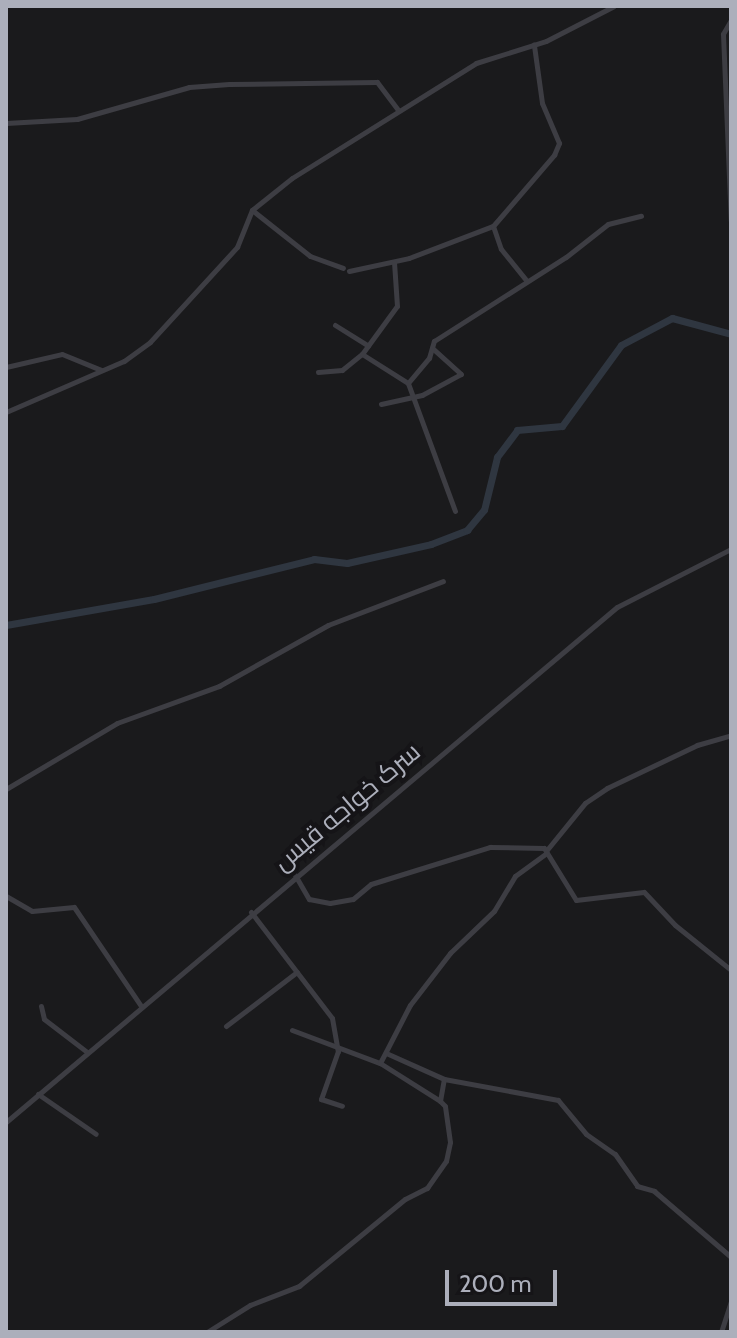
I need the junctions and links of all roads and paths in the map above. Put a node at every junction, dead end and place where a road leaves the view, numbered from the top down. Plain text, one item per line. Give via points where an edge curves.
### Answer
1 (614, 6) edge
2 (731, 20) edge
3 (534, 45) junction
4 (399, 111) junction
5 (6, 123) edge
6 (252, 210) junction
7 (641, 216) dead end
8 (731, 221) edge
9 (493, 226) junction
10 (394, 262) junction
11 (526, 280) junction
12 (335, 325) dead end
13 (368, 346) junction
14 (432, 348) junction
15 (362, 354) junction
16 (6, 367) edge
17 (102, 371) junction
18 (318, 372) dead end
19 (408, 383) junction
20 (412, 395) junction
21 (381, 404) dead end
22 (6, 412) edge
23 (455, 511) dead end
24 (731, 549) edge
25 (443, 581) dead end
26 (731, 735) edge
27 (6, 789) edge
28 (546, 852) junction
29 (295, 875) junction
30 (6, 896) edge
31 (251, 912) junction
32 (731, 970) edge
33 (297, 972) junction
34 (41, 1006) dead end
35 (141, 1006) junction
36 (226, 1026) dead end
37 (292, 1030) dead end
38 (337, 1046) junction
39 (87, 1052) junction
40 (386, 1053) junction
41 (380, 1063) junction
42 (444, 1079) junction
43 (38, 1094) junction
44 (440, 1101) junction
45 (342, 1106) dead end
46 (6, 1121) edge
47 (96, 1134) dead end
48 (731, 1257) edge
49 (731, 1302) edge
50 (207, 1332) edge
51 (721, 1332) edge

1 - 3 street
2 - 8 street via 723,34
3 - 4 street via 476,63
3 - 9 street via 542,103 558,136 558,149
4 - 5 street via 377,82 229,84 189,87 77,119
4 - 6 street
6 - 10 street via 310,256 346,270
6 - 17 street via 237,247 184,308 150,342
7 - 11 street via 608,224
9 - 10 street
9 - 11 street via 501,249
10 - 13 street via 397,306
11 - 14 street via 438,334
12 - 13 street
13 - 15 street
14 - 19 street
14 - 20 street via 461,374 444,386
15 - 18 street via 342,370
15 - 19 street
16 - 17 street via 62,354
17 - 22 street
19 - 20 street
20 - 21 street
20 - 23 street
24 - 29 street, سرک خواجه قیس via 617,607
25 - 27 street via 328,625 219,686 117,723
26 - 28 street via 697,745 607,788 585,803
28 - 29 street via 490,847 371,884 353,899 330,903 309,899
28 - 32 street via 576,900 644,892
28 - 40 street via 515,876 494,911 450,953 410,1005
29 - 31 street, سرک خواجه قیس
30 - 35 street via 32,911 74,907
31 - 33 street
31 - 35 street, سرک خواجه قیس
33 - 36 street
33 - 38 street via 332,1018
34 - 39 street via 44,1019
35 - 39 street, سرک خواجه قیس
37 - 38 street
38 - 41 street
38 - 45 street via 321,1099
39 - 43 street, سرک خواجه قیس
40 - 41 street
40 - 42 street
41 - 44 street
42 - 44 street
42 - 48 street via 558,1100 586,1134 615,1154 637,1186 654,1191
43 - 46 street, سرک خواجه قیس
43 - 47 street
44 - 50 street via 450,1142 446,1161 427,1188 405,1199 299,1286 250,1305
49 - 51 street

